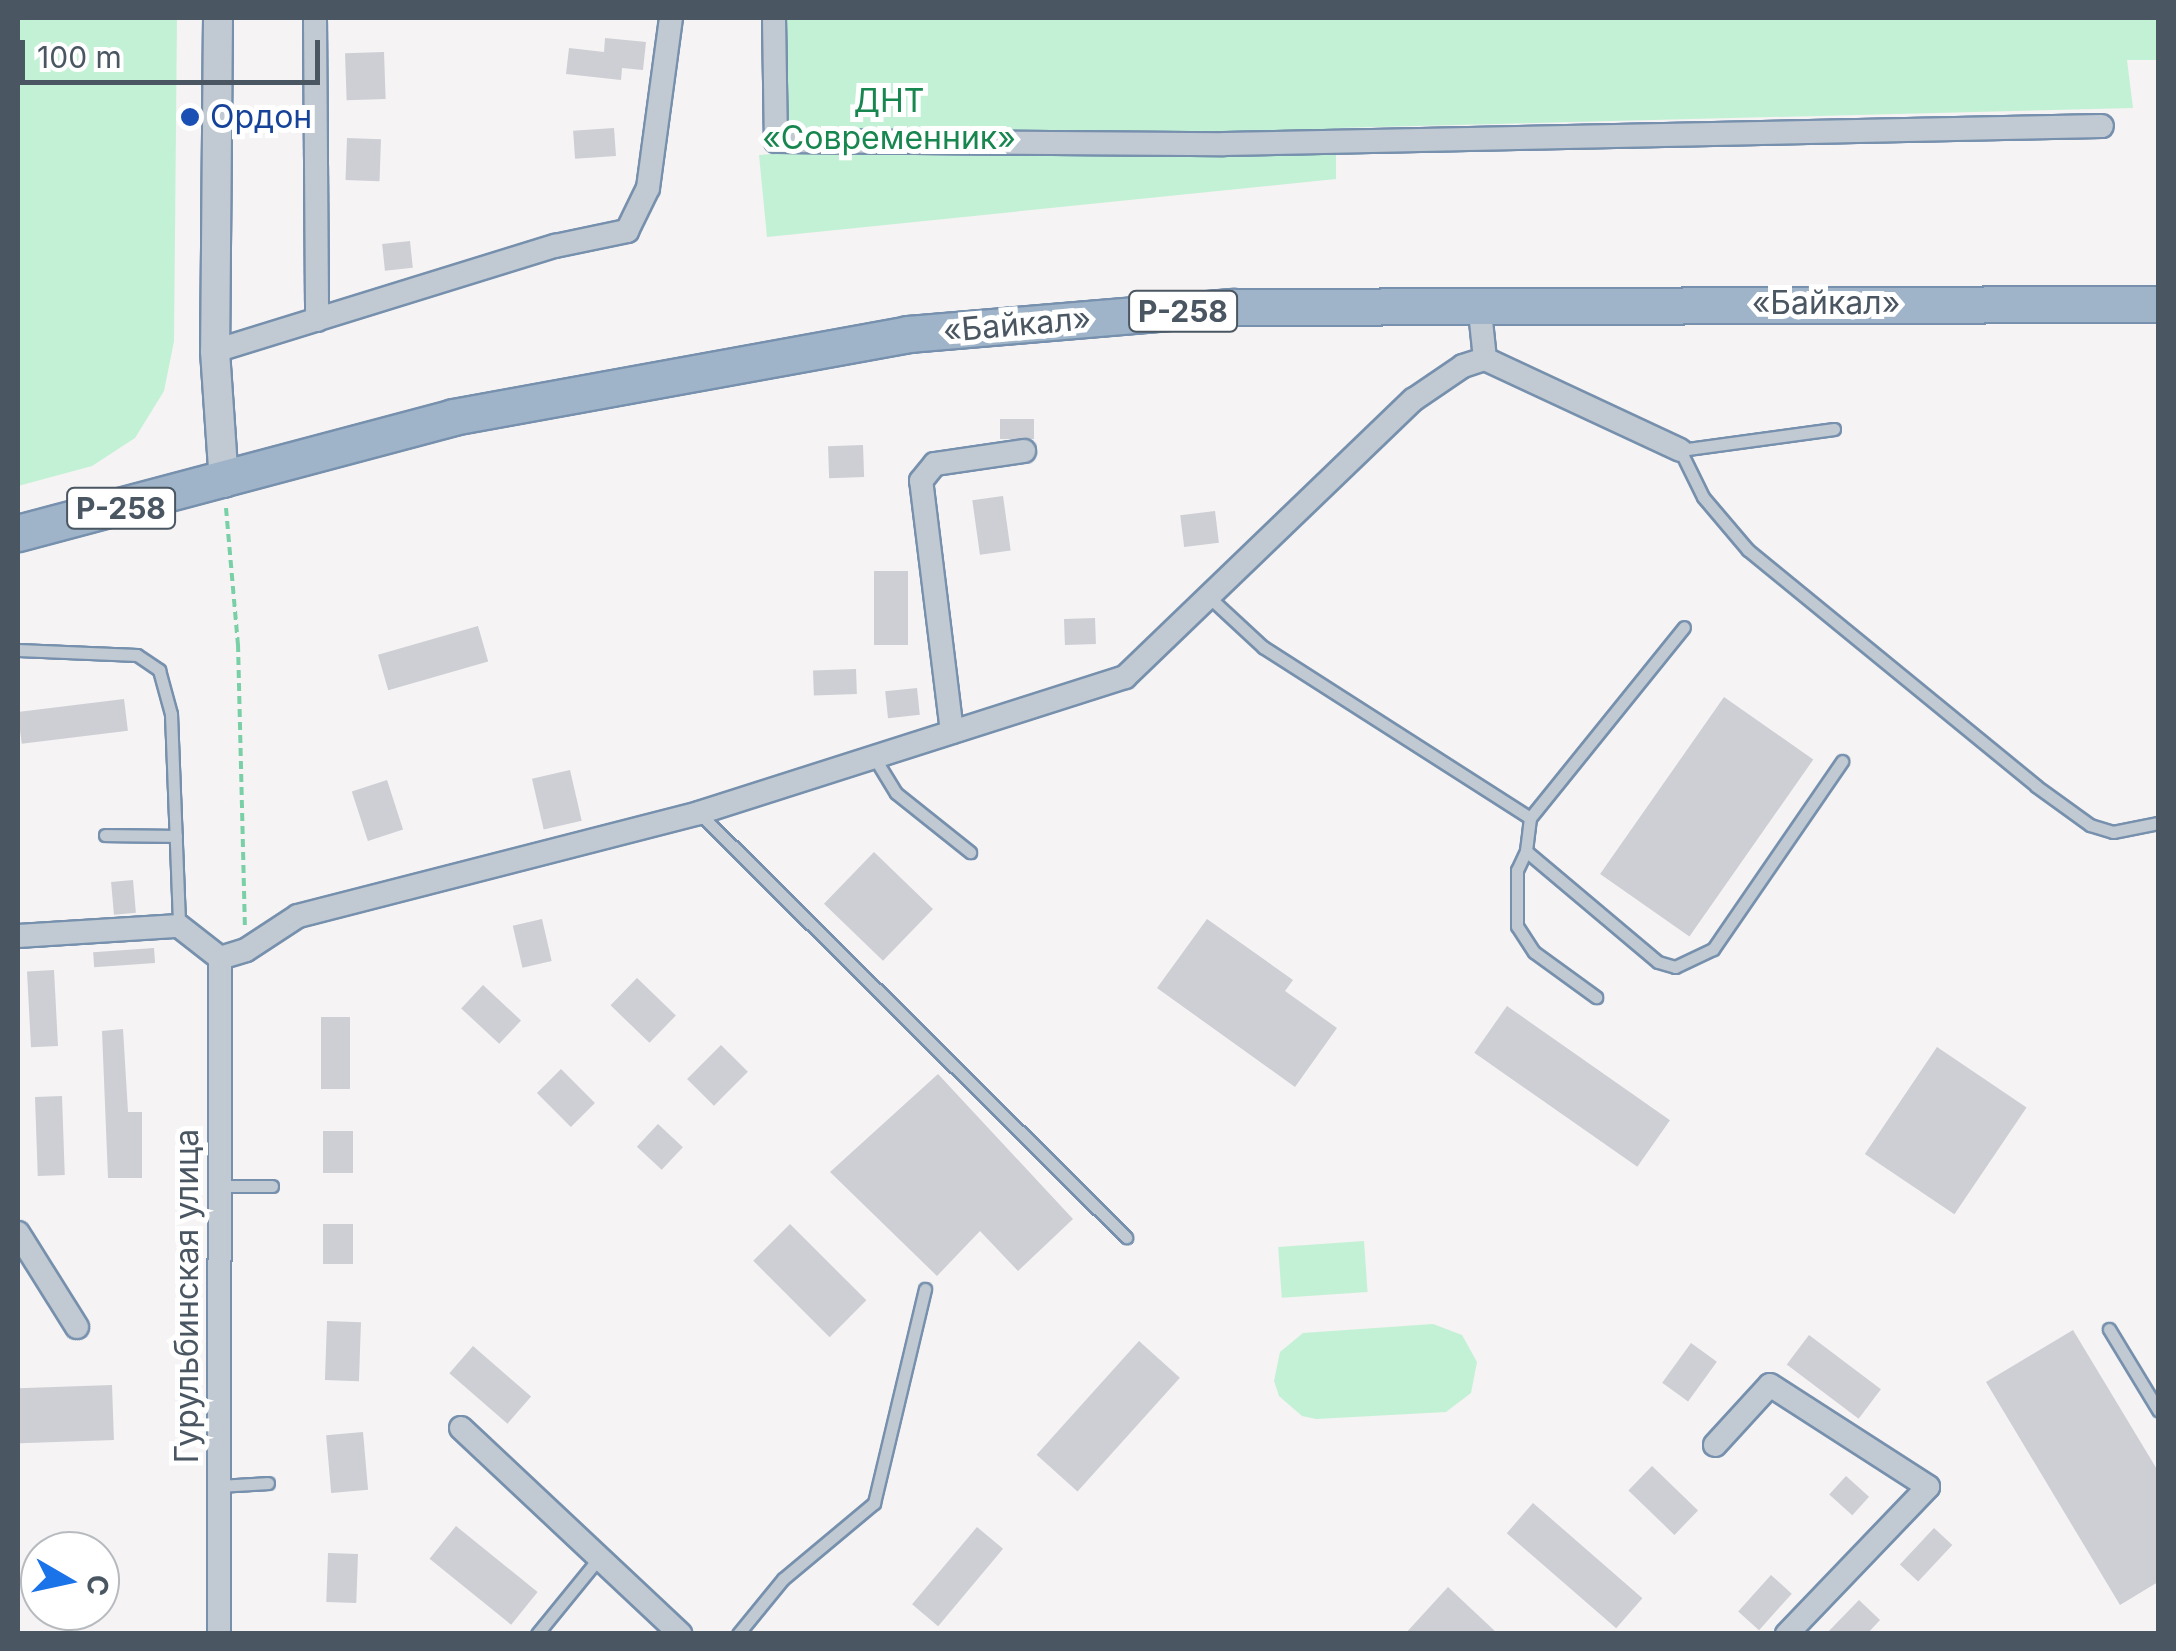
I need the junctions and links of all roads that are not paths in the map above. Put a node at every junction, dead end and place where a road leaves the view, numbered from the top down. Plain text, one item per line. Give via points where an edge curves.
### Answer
1 (218, 18) edge
2 (315, 18) edge
3 (671, 18) edge
4 (774, 18) edge
5 (2102, 126) dead end
6 (1480, 302) junction
7 (2158, 304) edge
8 (317, 320) junction
9 (215, 351) junction
10 (1484, 358) junction
11 (1834, 429) dead end
12 (1680, 450) junction
13 (1024, 451) dead end
14 (224, 483) junction
15 (18, 534) edge
16 (1210, 596) junction
17 (1684, 627) dead end
18 (18, 650) edge
19 (952, 732) junction
20 (874, 757) junction
21 (1842, 760) dead end
22 (699, 812) junction
23 (1530, 818) junction
24 (2158, 823) edge
25 (105, 835) dead end
26 (176, 836) junction
27 (1526, 850) junction
28 (970, 852) dead end
29 (179, 926) junction
30 (18, 936) edge
31 (220, 958) junction
32 (1596, 998) dead end
33 (220, 1186) junction
34 (272, 1186) dead end
35 (18, 1233) edge
36 (1126, 1237) dead end
37 (925, 1289) dead end
38 (78, 1327) dead end
39 (2109, 1329) dead end
40 (2158, 1410) edge
41 (461, 1428) dead end
42 (1714, 1445) dead end
43 (268, 1483) dead end
44 (220, 1486) junction
45 (600, 1558) junction
46 (219, 1634) edge
47 (537, 1634) edge
48 (680, 1634) edge
49 (738, 1634) edge
50 (1787, 1634) edge

1 - 9 street
2 - 8 street
3 - 8 street via 648,188 627,231 555,246
4 - 5 street via 776,141 1224,144
6 - 7 highway, «Байкал» / Р-258
6 - 10 street
6 - 14 highway, «Байкал» / Р-258 via 1232,308 908,334 453,416
8 - 9 street
9 - 14 street
10 - 12 street
10 - 16 street via 1413,400
11 - 12 lane
12 - 24 lane via 1703,496 1748,550 2036,786 2090,825 2113,832
13 - 19 street via 935,464 921,481
14 - 15 highway, «Байкал» / Р-258
16 - 19 street via 1125,678
16 - 23 lane via 1262,647
17 - 23 lane
18 - 26 lane via 137,655 159,670 172,714
19 - 20 street
20 - 22 street
20 - 28 lane via 896,793
21 - 27 lane via 1713,949 1675,966 1658,962
22 - 31 street via 298,916 246,950
22 - 36 lane
23 - 27 lane
25 - 26 lane
26 - 29 lane
27 - 32 lane via 1517,870 1517,926 1534,952
29 - 30 street
29 - 31 street
31 - 33 street, Гурульбинская улица
33 - 34 lane
33 - 44 street, Гурульбинская улица
35 - 38 street
37 - 49 lane via 874,1504 783,1580
39 - 40 lane
41 - 45 street
42 - 50 street via 1770,1385 1928,1486
43 - 44 lane
44 - 46 street, Гурульбинская улица
45 - 47 lane
45 - 48 street

